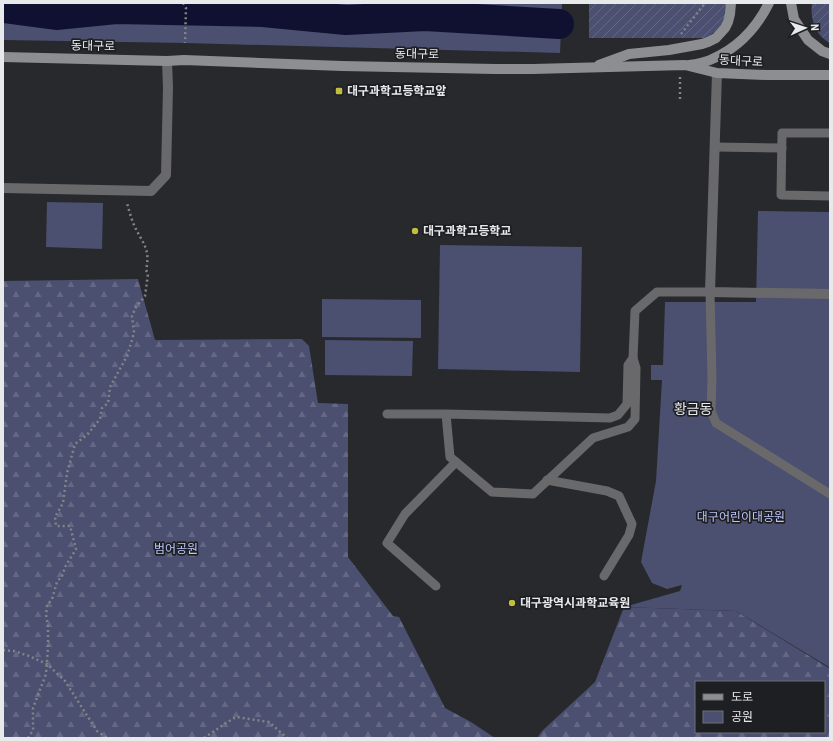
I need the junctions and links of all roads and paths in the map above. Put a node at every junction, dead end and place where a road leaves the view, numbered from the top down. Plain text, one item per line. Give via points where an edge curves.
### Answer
1 (184, 3) edge
2 (731, 3) edge
3 (769, 3) edge
4 (791, 3) edge
5 (185, 43) dead end
6 (830, 54) edge
7 (3, 57) edge
8 (167, 61) junction
9 (687, 66) junction
10 (592, 68) junction
11 (716, 73) junction
12 (830, 74) edge
13 (830, 133) edge
14 (715, 147) junction
15 (782, 148) junction
16 (3, 188) edge
17 (124, 191) junction
18 (830, 196) edge
19 (710, 292) junction
20 (830, 294) edge
21 (633, 358) junction
22 (387, 414) dead end
23 (446, 414) junction
24 (456, 462) junction
25 (547, 480) junction
26 (830, 494) edge
27 (604, 576) dead end
28 (436, 586) dead end
29 (3, 650) edge
30 (47, 664) junction
31 (28, 738) edge
32 (107, 738) edge
33 (204, 738) edge
34 (287, 738) edge

1 - 5 path
2 - 10 main road via 725,28 708,42 628,54
3 - 9 main road via 752,30 739,43 709,61
4 - 6 main road via 794,20 808,40
7 - 8 main road, 동대구로
8 - 10 main road, 동대구로 via 495,69
8 - 17 street via 166,175 151,191
9 - 10 main road, 동대구로
9 - 11 main road, 동대구로
11 - 12 main road, 동대구로
11 - 14 street
13 - 15 lane via 782,133
14 - 15 lane
14 - 19 street
15 - 18 lane via 781,195
16 - 17 street
17 - 30 path via 133,224 147,252 147,286 145,296 132,316 132,340 127,356 110,387 108,403 102,408 100,419 87,435 75,444 67,472 63,503 55,517 56,526 70,526 76,548 47,606
19 - 20 street
19 - 21 lane via 657,292 635,311
19 - 26 lane via 711,411 716,423
21 - 23 lane via 628,365 627,404 618,415 610,418
21 - 25 lane via 636,368 635,419 628,427 593,438
22 - 23 lane
23 - 24 lane via 450,457
24 - 25 lane via 492,492 533,494
24 - 28 lane via 405,514 387,543
25 - 27 lane via 607,491 619,496 632,524 629,535
29 - 30 path via 30,656
30 - 31 path via 46,674 33,708 33,730
30 - 32 path via 65,681 96,731
33 - 34 path via 236,717 270,722

